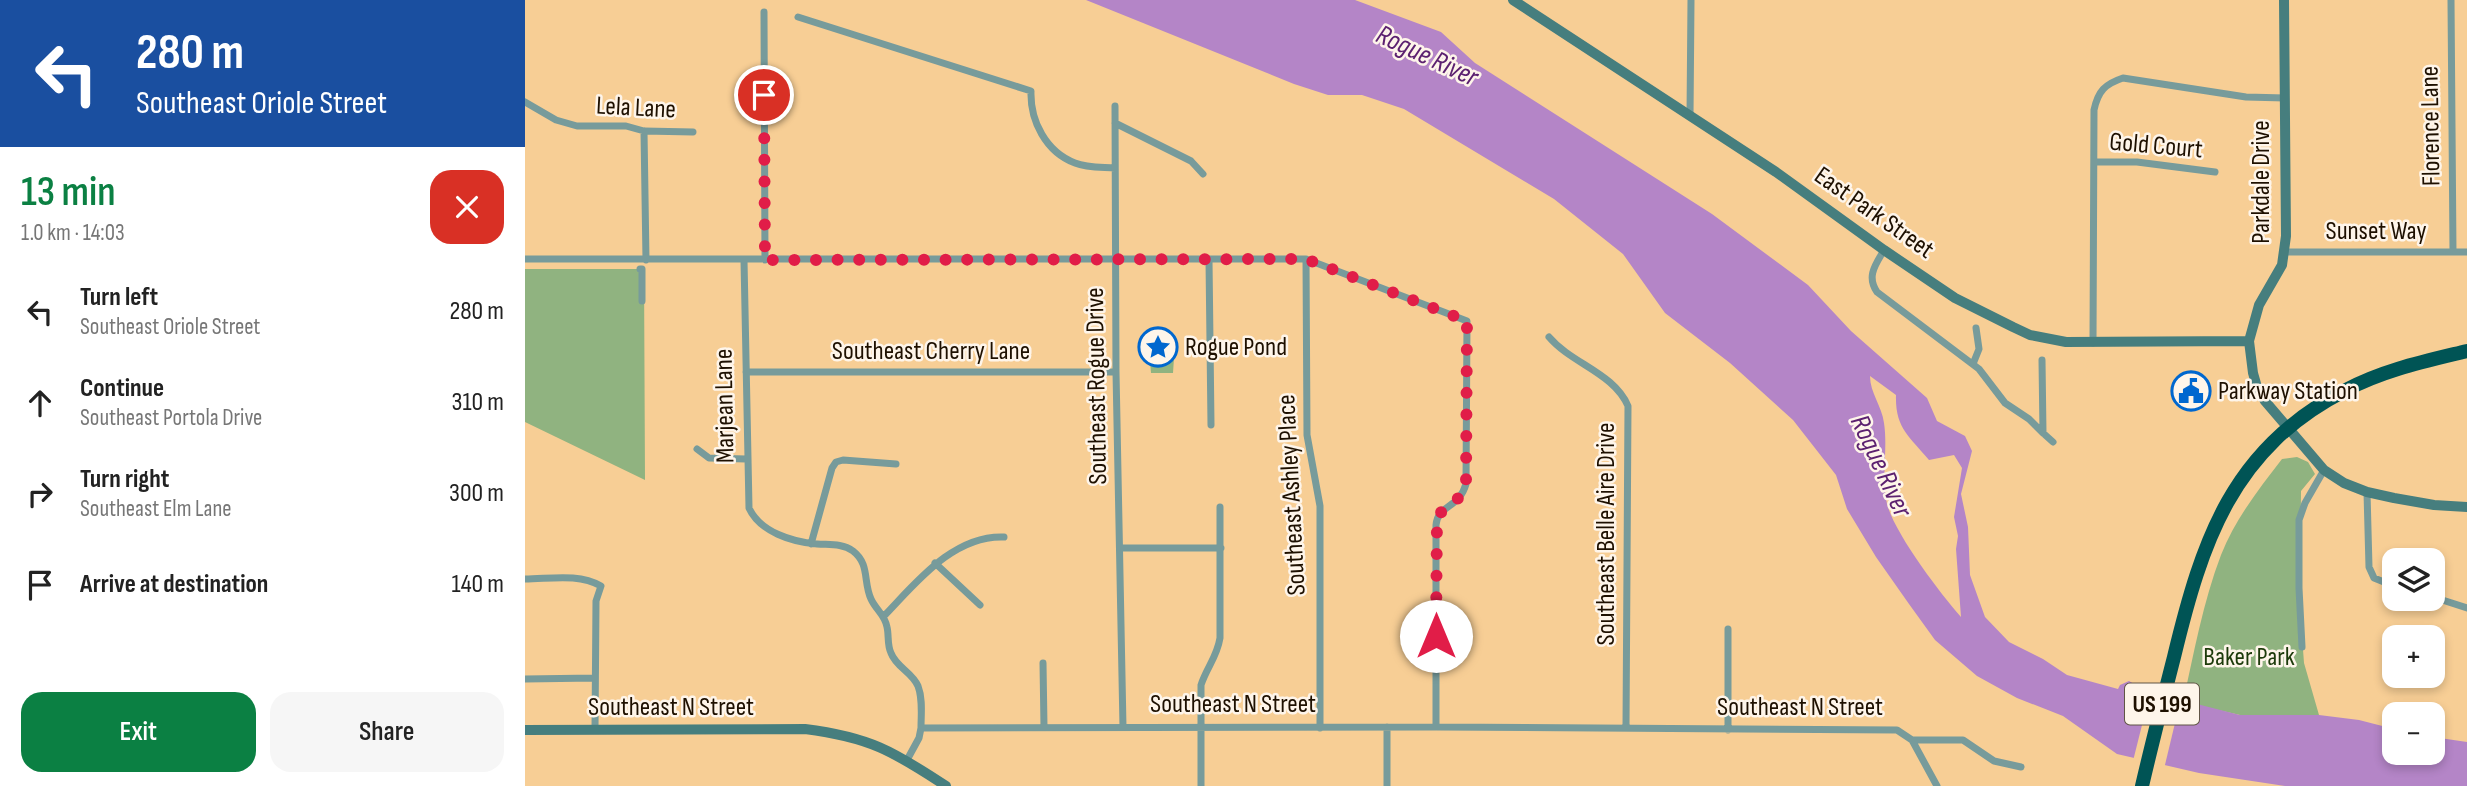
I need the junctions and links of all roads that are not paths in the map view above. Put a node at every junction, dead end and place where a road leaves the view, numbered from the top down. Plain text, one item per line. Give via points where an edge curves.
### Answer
1 (1513, 0) edge
2 (1691, 0) edge
3 (2284, 0) edge
4 (2451, 0) edge
5 (764, 12) dead end
6 (798, 17) dead end
7 (2285, 99) junction
8 (525, 102) edge
9 (1115, 106) dead end
10 (1691, 116) junction
11 (1115, 122) junction
12 (644, 131) junction
13 (693, 132) dead end
14 (2094, 162) junction
15 (1115, 168) junction
16 (2215, 172) dead end
17 (1203, 174) dead end
18 (1884, 250) junction
19 (2284, 252) junction
20 (2453, 252) junction
21 (2467, 252) edge
22 (525, 259) edge
23 (1306, 259) junction
24 (646, 260) junction
25 (744, 260) junction
26 (765, 260) junction
27 (1116, 260) junction
28 (1209, 260) junction
29 (640, 269) dead end
30 (642, 301) dead end
31 (1976, 328) dead end
32 (1549, 337) dead end
33 (2249, 341) junction
34 (2093, 343) junction
35 (2467, 351) edge
36 (2042, 360) dead end
37 (1976, 367) junction
38 (746, 372) junction
39 (1116, 372) junction
40 (1211, 425) dead end
41 (2287, 428) junction
42 (2043, 433) junction
43 (2053, 442) dead end
44 (697, 449) dead end
45 (746, 459) junction
46 (896, 464) dead end
47 (2324, 470) junction
48 (2367, 492) junction
49 (1220, 507) dead end
50 (2467, 508) edge
51 (1004, 537) dead end
52 (811, 544) junction
53 (1120, 548) junction
54 (1221, 548) junction
55 (935, 563) junction
56 (525, 579) edge
57 (2382, 581) edge
58 (2445, 601) edge
59 (981, 605) dead end
60 (2467, 608) edge
61 (884, 616) junction
62 (1728, 629) dead end
63 (2302, 647) dead end
64 (1043, 663) dead end
65 (596, 678) junction
66 (525, 679) edge
67 (1044, 727) junction
68 (1123, 727) junction
69 (1201, 727) junction
70 (1320, 727) junction
71 (1387, 727) junction
72 (1436, 727) junction
73 (921, 728) junction
74 (1626, 728) junction
75 (595, 729) junction
76 (525, 730) edge
77 (1728, 730) junction
78 (1912, 740) junction
79 (907, 760) junction
80 (2021, 767) dead end
81 (946, 786) edge
82 (1201, 786) edge
83 (1387, 786) edge
84 (1937, 786) edge
85 (2142, 786) edge

1 - 10 street, East Park Street
2 - 10 street
3 - 7 street, Parkdale Drive
4 - 20 street, Florence Lane
5 - 26 street
6 - 15 street via 1031,91 1031,106 1046,142 1076,164
7 - 14 street via 2115,80 2098,94
7 - 19 street, Parkdale Drive
8 - 12 street, Lela Lane via 577,126 626,126
9 - 11 street, Southeast Rogue Drive
10 - 18 street, East Park Street
11 - 15 street, Southeast Rogue Drive
11 - 17 street via 1191,161
12 - 13 street, Lela Lane
12 - 24 street
14 - 16 street, Gold Court via 2137,162
14 - 34 street
15 - 27 street, Southeast Rogue Drive
18 - 34 street, East Park Street via 1955,298 2013,327 2047,339
18 - 37 street via 1872,274 1877,292
19 - 20 street, Sunset Way
19 - 33 street, Parkdale Drive via 2277,277 2259,305
20 - 21 street, Sunset Way
22 - 24 street
23 - 28 street
23 - 70 street, Southeast Ashley Place via 1307,435 1320,506
23 - 72 street via 1467,321 1466,484 1459,500 1440,512 1436,525
24 - 25 street
25 - 26 street
25 - 38 street, Marjean Lane
26 - 27 street
27 - 28 street
27 - 39 street, Southeast Rogue Drive
28 - 40 street
29 - 30 street
31 - 37 street
32 - 74 street, Southeast Belle Aire Drive via 1619,389 1628,406
33 - 34 street, East Park Street
33 - 41 street, Parkdale Drive via 2257,387
35 - 41 highway, US 199 via 2363,382
36 - 42 street
37 - 42 street via 2005,403
38 - 39 street, Southeast Cherry Lane
38 - 45 street, Marjean Lane
39 - 53 street, Southeast Rogue Drive
41 - 47 street
41 - 85 highway, US 199 via 2248,471 2221,512 2203,552
42 - 43 street
44 - 45 street via 709,458
45 - 52 street, Marjean Lane via 749,508 759,523
46 - 52 street via 836,462
47 - 48 street
47 - 63 street via 2299,520
48 - 50 street
48 - 57 street via 2369,567 2374,578
49 - 54 street
51 - 55 street via 980,538
52 - 61 street, Marjean Lane via 841,545 860,557 872,600
53 - 54 street
53 - 68 street, Southeast Rogue Drive
54 - 69 street via 1220,638 1201,685
55 - 59 street
55 - 61 street
56 - 65 street via 578,578 601,586 596,601
58 - 60 street
61 - 73 street via 889,651 919,690
62 - 77 street
64 - 67 street
65 - 66 street
65 - 75 street
67 - 68 street, Southeast N Street
67 - 73 street, Southeast N Street
68 - 69 street, Southeast N Street
69 - 70 street, Southeast N Street
69 - 82 street
70 - 71 street, Southeast N Street
71 - 72 street, Southeast N Street
71 - 83 street
72 - 74 street, Southeast N Street
73 - 79 street
74 - 77 street, Southeast N Street
75 - 76 street, Southeast N Street
75 - 79 street, Southeast N Street via 804,729 862,739
77 - 78 street, Southeast N Street via 1897,730
78 - 80 street via 1963,740 1994,761
78 - 84 street, Southeast N Street
79 - 81 street, Southeast N Street

